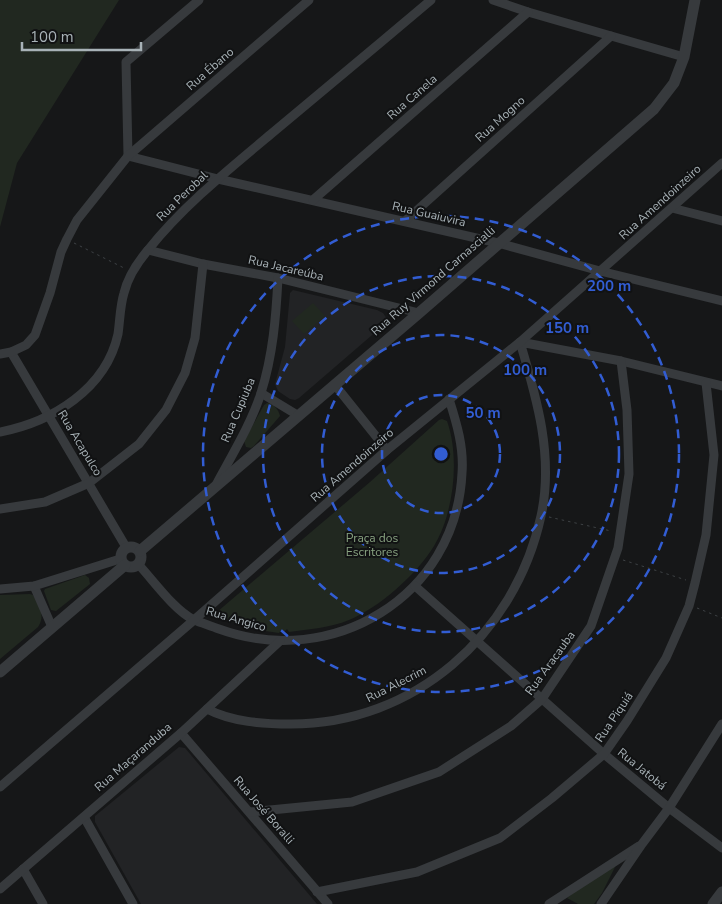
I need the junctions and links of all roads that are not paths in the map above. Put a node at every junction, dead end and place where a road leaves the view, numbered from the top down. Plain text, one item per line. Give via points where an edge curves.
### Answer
1 (198, 0) edge
2 (309, 0) edge
3 (431, 0) edge
4 (493, 0) edge
5 (695, 0) edge
6 (528, 12) junction
7 (611, 36) junction
8 (684, 57) junction
9 (128, 156) junction
10 (722, 163) edge
11 (218, 179) junction
12 (313, 200) junction
13 (672, 208) junction
14 (405, 221) junction
15 (722, 221) edge
16 (498, 243) junction
17 (148, 250) junction
18 (203, 264) junction
19 (600, 272) junction
20 (278, 278) junction
21 (722, 301) edge
22 (418, 313) junction
23 (520, 342) junction
24 (12, 352) junction
25 (0, 354) edge
26 (621, 361) junction
27 (706, 382) junction
28 (335, 385) junction
29 (722, 386) edge
30 (262, 393) junction
31 (449, 399) junction
32 (299, 416) junction
33 (49, 417) junction
34 (0, 432) edge
35 (387, 450) junction
36 (89, 483) junction
37 (214, 488) junction
38 (0, 510) edge
39 (126, 547) junction
40 (140, 551) junction
41 (123, 562) junction
42 (138, 564) junction
43 (34, 586) junction
44 (415, 586) junction
45 (0, 589) edge
46 (194, 620) junction
47 (52, 627) junction
48 (280, 641) junction
49 (478, 641) junction
50 (0, 672) edge
51 (542, 699) junction
52 (207, 709) junction
53 (722, 724) edge
54 (181, 733) junction
55 (604, 754) junction
56 (0, 786) edge
57 (669, 808) junction
58 (250, 812) junction
59 (84, 817) junction
60 (642, 844) junction
61 (722, 848) edge
62 (23, 869) junction
63 (2, 883) edge
64 (317, 892) junction
65 (722, 892) edge
66 (562, 901) edge
67 (43, 904) edge
68 (133, 904) edge
69 (328, 904) edge
70 (549, 904) edge
71 (601, 904) edge
72 (714, 904) edge

1 - 9 street via 126,62
2 - 9 street, Rua Ébano
3 - 11 street, Rua Perobal
4 - 6 street
5 - 8 street, Rua Ruy Virmond Carnascialli
6 - 7 street
6 - 12 street, Rua Canela
7 - 8 street
7 - 14 street, Rua Mogno
8 - 16 street, Rua Ruy Virmond Carnascialli via 674,83 654,109
9 - 11 street, Rua Guaiuvira
9 - 24 street, Rua Ébano via 77,220 60,252 50,293 34,336 26,345
10 - 13 street, Rua Amendoinzeiro
11 - 12 street, Rua Guaiuvira
11 - 17 street, Rua Perobal
12 - 14 street, Rua Guaiuvira
13 - 15 street
13 - 19 street, Rua Amendoinzeiro
14 - 16 street, Rua Guaiuvira
16 - 19 street, Rua Guaiuvira
16 - 22 street, Rua Ruy Virmond Carnascialli
17 - 18 street, Rua Jacareúba
17 - 33 street, Rua Perobal via 132,272 123,293 118,335 111,357 81,395
18 - 20 street, Rua Jacareúba
18 - 36 street via 195,338 185,373 166,410 139,444
19 - 21 street, Rua Guaiuvira
19 - 23 street, Rua Amendoinzeiro
20 - 22 street, Rua Jacareúba
20 - 30 street, Rua Cupiuba via 273,346
22 - 28 street, Rua Ruy Virmond Carnascialli
23 - 26 street
23 - 31 street, Rua Amendoinzeiro
23 - 49 street, Rua Alecrim via 544,441 541,515 518,581
24 - 25 street
24 - 33 street, Rua Acapulco
26 - 27 street
26 - 51 street, Rua Aracauba via 630,474 622,533 591,626
27 - 29 street
27 - 55 street, Rua Piquiá via 714,455 706,535 689,606 666,658
28 - 32 street, Rua Ruy Virmond Carnascialli
28 - 35 street
30 - 32 street
30 - 37 street, Rua Cupiuba
31 - 35 street, Rua Amendoinzeiro
31 - 44 street, Rua Angico via 461,448 460,493 446,541
32 - 37 street, Rua Ruy Virmond Carnascialli
33 - 34 street, Rua Perobal
33 - 36 street, Rua Acapulco
35 - 46 street, Rua Amendoinzeiro
36 - 38 street via 45,502
36 - 39 street, Rua Acapulco
37 - 40 street, Rua Ruy Virmond Carnascialli
39 - 40 street
39 - 41 street via 121,552
40 - 42 street
41 - 42 street via 132,567
41 - 43 street
41 - 47 street
42 - 46 street via 181,611
43 - 45 street
43 - 47 street
44 - 48 street, Rua Angico via 384,611 356,626 322,637
44 - 49 street, Rua Jatobá
46 - 48 street, Rua Angico via 236,634
46 - 56 street, Rua Amendoinzeiro
47 - 50 street
48 - 52 street, Rua Maçaranduba
49 - 51 street, Rua Jatobá
49 - 52 street, Rua Alecrim via 428,683 366,713 312,723 282,724 232,719
51 - 55 street, Rua Jatobá
51 - 58 street, Rua Aracauba via 511,726 439,772 352,802
52 - 54 street, Rua Maçaranduba
53 - 57 street
54 - 58 street, Rua José Boralli
54 - 59 street, Rua Maçaranduba
55 - 57 street, Rua Jatobá
55 - 64 street, Rua Piquiá via 500,838 417,872
57 - 60 street
57 - 61 street, Rua Jatobá
58 - 64 street, Rua José Boralli
59 - 62 street, Rua Maçaranduba
59 - 68 street
60 - 66 street
60 - 71 street
62 - 63 street, Rua Maçaranduba
62 - 67 street
64 - 69 street, Rua José Boralli
65 - 72 street
66 - 70 street

